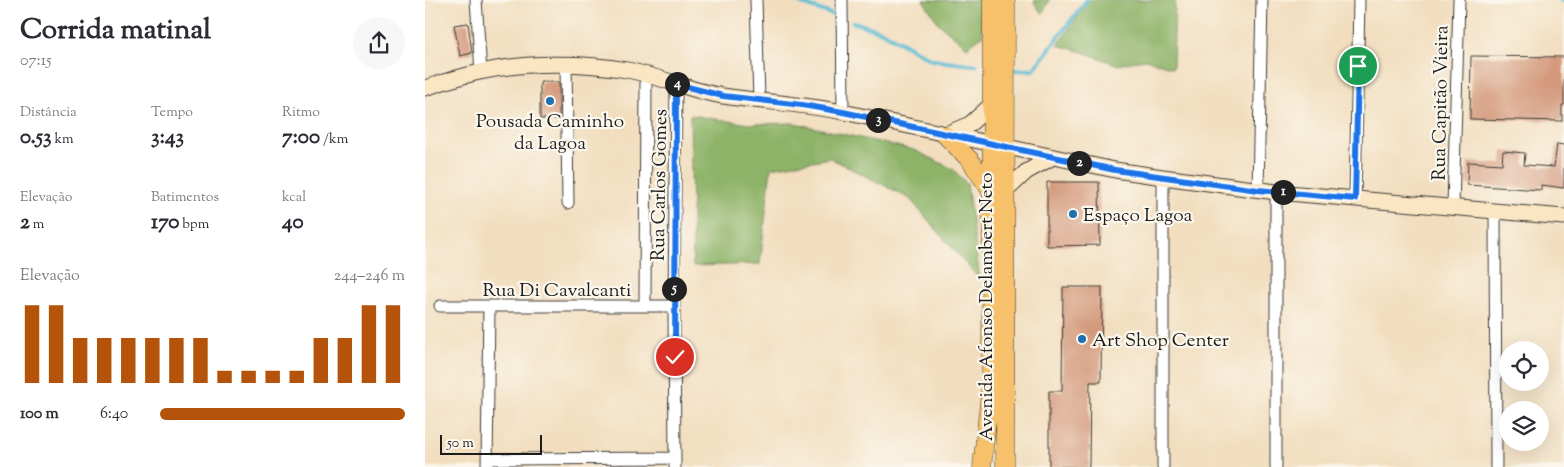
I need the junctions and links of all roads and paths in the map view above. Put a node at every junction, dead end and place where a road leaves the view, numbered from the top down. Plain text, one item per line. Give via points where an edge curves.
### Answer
1 (476, 0) edge
2 (756, 0) edge
3 (842, 0) edge
4 (991, 0) edge
5 (1005, 0) edge
6 (1262, 0) edge
7 (1359, 0) edge
8 (1459, 0) edge
9 (566, 65) junction
10 (481, 72) junction
11 (646, 75) junction
12 (676, 84) junction
13 (425, 88) edge
14 (759, 100) junction
15 (992, 104) junction
16 (843, 112) junction
17 (945, 134) junction
18 (999, 146) junction
19 (1053, 157) junction
20 (1163, 177) junction
21 (1258, 190) junction
22 (999, 191) junction
23 (1276, 192) junction
24 (1355, 199) junction
25 (569, 203) dead end
26 (1453, 207) junction
27 (1495, 211) junction
28 (1564, 217) edge
29 (441, 306) dead end
30 (489, 306) junction
31 (645, 306) junction
32 (674, 306) junction
33 (487, 463) edge
34 (675, 463) edge
35 (982, 467) edge
36 (1005, 467) edge
37 (1163, 467) edge
38 (1275, 467) edge
39 (1496, 467) edge

1 - 10 street
2 - 14 street
3 - 16 street
4 - 15 main road
5 - 18 main road
6 - 21 street
7 - 24 street
8 - 26 street, Rua Capitão Vieira
9 - 10 main road
9 - 11 main road via 611,68
9 - 25 street
10 - 13 main road
11 - 12 main road
11 - 31 street, Rua Carlos Gomes
12 - 14 main road via 723,96
12 - 32 street, Rua Carlos Gomes
14 - 16 main road
15 - 17 main road via 970,124
15 - 18 main road
16 - 17 main road
17 - 18 main road
17 - 22 main road
18 - 19 main road
18 - 22 main road, Avenida Afonso Delambert Neto
19 - 20 main road
19 - 22 main road
20 - 21 main road
20 - 37 street
21 - 23 main road
22 - 35 main road, Avenida Afonso Delambert Neto via 991,384
22 - 36 main road, Avenida Afonso Delambert Neto
23 - 24 main road
23 - 38 street
24 - 26 main road
26 - 27 main road
27 - 28 main road
27 - 39 street
29 - 30 street, Rua Di Cavalcanti
30 - 31 street, Rua Di Cavalcanti
30 - 33 street
31 - 32 street, Rua Di Cavalcanti
32 - 34 street, Rua Carlos Gomes
33 - 34 street

